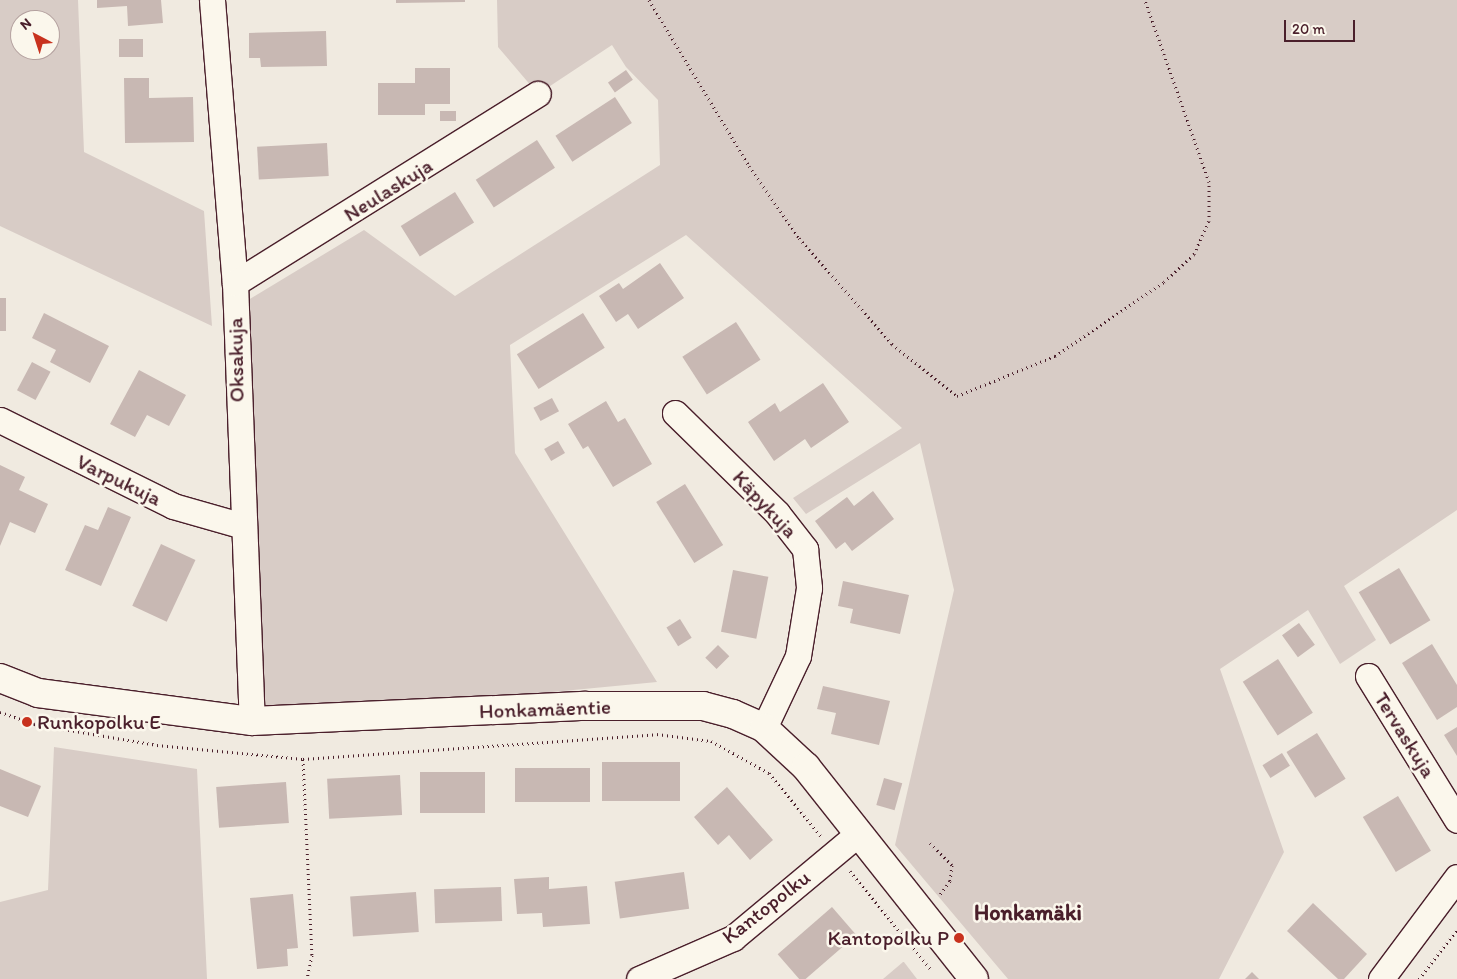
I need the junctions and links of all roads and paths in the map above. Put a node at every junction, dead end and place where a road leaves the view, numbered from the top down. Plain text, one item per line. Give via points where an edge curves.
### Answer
1 (212, 0) edge
2 (649, 0) edge
3 (1145, 0) edge
4 (538, 94) dead end
5 (235, 284) junction
6 (675, 413) dead end
7 (0, 420) edge
8 (243, 526) junction
9 (1368, 676) dead end
10 (0, 678) edge
11 (0, 712) edge
12 (252, 721) junction
13 (764, 728) junction
14 (303, 759) junction
15 (1457, 820) edge
16 (858, 834) junction
17 (930, 843) dead end
18 (835, 852) junction
19 (1457, 877) edge
20 (922, 914) junction
21 (1457, 930) edge
22 (307, 979) edge
23 (640, 979) edge
24 (938, 979) edge
25 (974, 979) edge
26 (1381, 979) edge
27 (1420, 979) edge

1 - 5 street, Oksakuja
2 - 3 path via 749,166 799,238 892,344 957,396 1055,356 1164,282 1194,254 1209,220 1209,182
4 - 5 street, Neulaskuja
5 - 8 street, Oksakuja
6 - 13 street, Käpykuja via 777,513 805,549 808,588 798,656
7 - 8 street, Varpukuja via 173,506
8 - 12 street, Oksakuja
9 - 15 street, Tervaskuja
10 - 12 street, Honkamäentie via 38,693
11 - 14 path via 34,724 158,745
12 - 13 street, Honkamäentie via 586,706 703,706
13 - 16 street, Honkamäentie via 806,768
14 - 18 path via 657,734 711,741 769,772
14 - 22 path via 312,955
16 - 18 street, Kantopolku
16 - 20 street, Honkamäentie
17 - 20 path via 952,865 950,881
18 - 23 street, Kantopolku via 733,938
18 - 24 path
19 - 26 street
20 - 25 street, Honkamäentie
21 - 27 path

